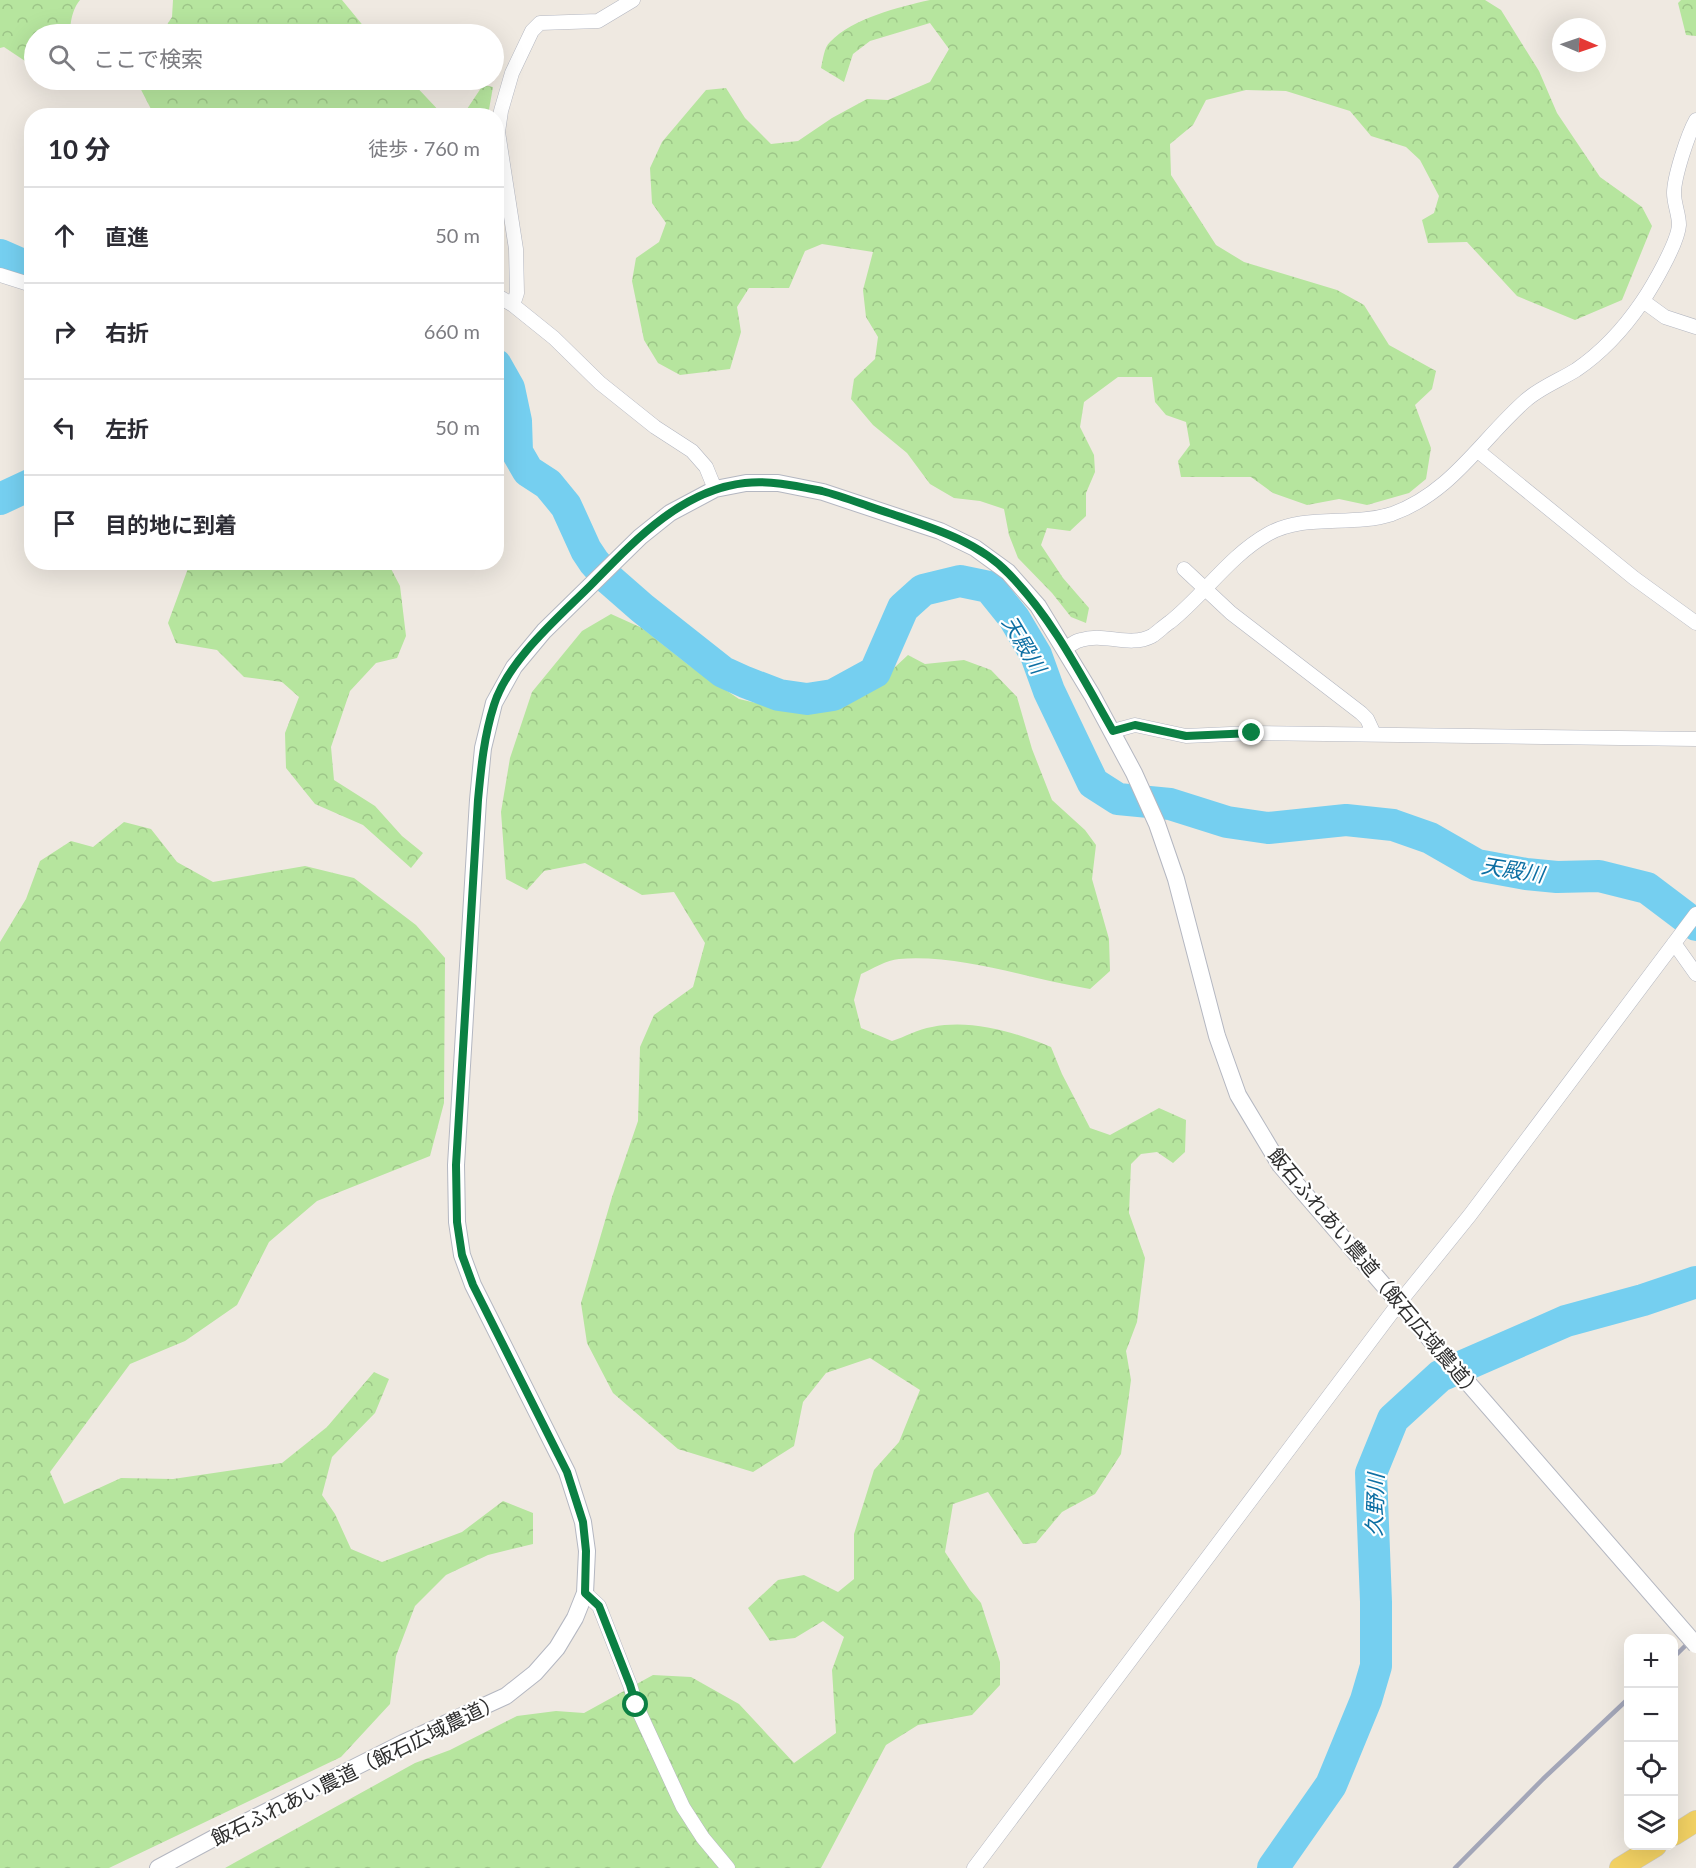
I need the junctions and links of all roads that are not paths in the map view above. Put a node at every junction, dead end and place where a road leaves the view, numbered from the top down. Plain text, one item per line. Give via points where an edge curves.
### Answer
1 (633, 0) edge
2 (502, 108) edge
3 (1696, 120) edge
4 (504, 171) edge
5 (0, 275) edge
6 (24, 282) edge
7 (504, 300) edge
8 (1643, 301) junction
9 (513, 305) junction
10 (1696, 327) edge
11 (1478, 451) junction
12 (715, 489) junction
13 (1184, 569) dead end
14 (1205, 589) junction
15 (1696, 623) edge
16 (1065, 648) junction
17 (1113, 731) junction
18 (1374, 734) junction
19 (1696, 739) edge
20 (1696, 914) edge
21 (1674, 943) junction
22 (1696, 974) edge
23 (1399, 1303) junction
24 (585, 1593) junction
25 (1696, 1645) edge
26 (1696, 1821) edge
27 (1678, 1832) edge
28 (1648, 1850) edge
29 (158, 1868) edge
30 (728, 1868) edge
31 (974, 1868) edge
32 (1620, 1868) edge

1 - 2 street via 598,21 540,23 532,31 512,73
3 - 8 street via 1676,178 1674,194 1679,225
4 - 9 street via 516,249
5 - 6 street
7 - 9 street
8 - 10 street via 1665,317
8 - 11 street via 1593,357 1527,399
9 - 12 street via 600,383 655,427 693,451 706,467
11 - 14 street via 1433,493 1392,513 1361,520 1294,524 1270,533 1247,547
11 - 15 street via 1634,578
12 - 16 street, 飯石ふれあい農道（飯石広域農道） via 746,483 778,483 823,492 940,531 975,548 1008,572 1038,606
12 - 24 street, 飯石ふれあい農道（飯石広域農道） via 670,513 640,537 544,631 514,667 494,703 483,748 456,1165 457,1222 462,1255 473,1285 567,1472 583,1522
13 - 14 street
14 - 16 street via 1152,636 1132,641 1081,639
14 - 18 street via 1361,713
16 - 17 street, 飯石ふれあい農道（飯石広域農道）
17 - 18 street via 1135,725 1186,736
17 - 23 street, 飯石ふれあい農道（飯石広域農道） via 1157,824 1176,879 1217,1036 1238,1095 1280,1165
18 - 19 street
20 - 21 street
21 - 22 street
21 - 23 street via 1470,1215
23 - 25 street, 飯石ふれあい農道（飯石広域農道）, bridge
23 - 31 street
24 - 29 street, 飯石ふれあい農道（飯石広域農道） via 557,1648 535,1673 506,1696 403,1743
24 - 30 street via 599,1606 636,1705 683,1807
26 - 27 main road
28 - 32 main road

